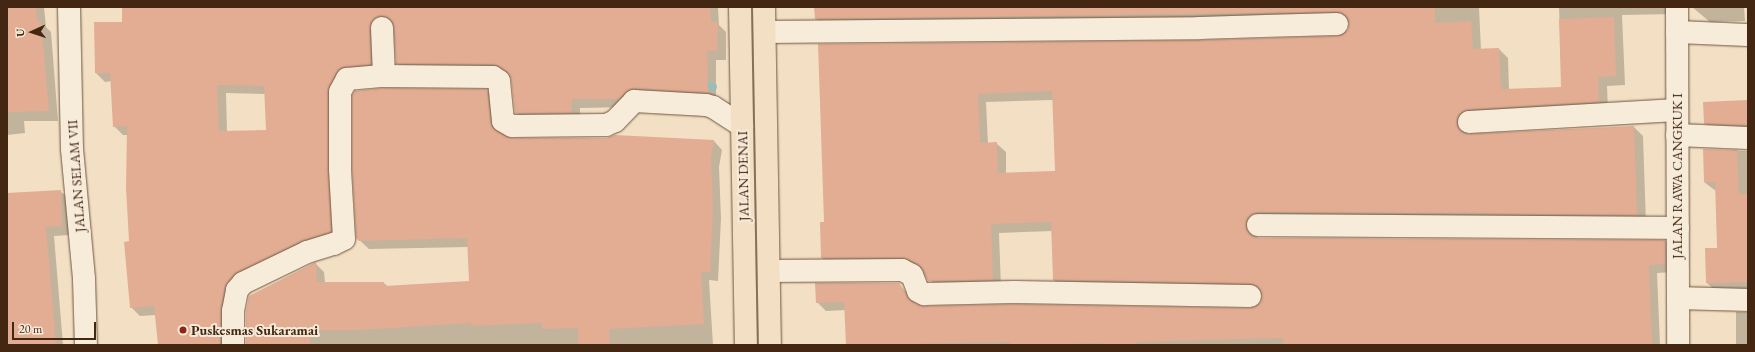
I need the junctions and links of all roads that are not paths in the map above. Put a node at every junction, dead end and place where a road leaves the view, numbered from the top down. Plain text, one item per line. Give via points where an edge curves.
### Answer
1 (69, 7) edge
2 (740, 7) edge
3 (764, 7) edge
4 (1677, 7) edge
5 (1337, 24) dead end
6 (382, 28) dead end
7 (765, 32) junction
8 (1677, 32) junction
9 (1748, 36) edge
10 (384, 76) junction
11 (1677, 110) junction
12 (1469, 122) dead end
13 (742, 126) junction
14 (767, 127) junction
15 (1677, 135) junction
16 (1748, 138) edge
17 (1258, 225) dead end
18 (1678, 228) junction
19 (769, 272) junction
20 (1250, 296) dead end
21 (1678, 298) junction
22 (1748, 300) edge
23 (86, 345) edge
24 (233, 345) edge
25 (746, 345) edge
26 (770, 345) edge
27 (1678, 345) edge

1 - 23 street, JALAN SELAM VII via 72,150 84,279
2 - 13 main road, JALAN DENAI
3 - 7 main road, JALAN DENAI
4 - 8 street, JALAN RAWA CANGKUK I
5 - 7 street
6 - 10 street
7 - 14 main road, JALAN DENAI
8 - 9 street
8 - 11 street, JALAN RAWA CANGKUK I
10 - 13 street via 493,77 499,81 503,121 512,126 606,125 615,121 634,101 713,107
10 - 24 street via 348,79 340,92 340,169 344,239 307,252 243,283 237,290 233,311
11 - 12 street
11 - 15 street, JALAN RAWA CANGKUK I
13 - 14 main road
13 - 25 main road, JALAN DENAI
14 - 19 main road, JALAN DENAI
15 - 16 street
15 - 18 street, JALAN RAWA CANGKUK I
17 - 18 street
18 - 21 street, JALAN RAWA CANGKUK I
19 - 20 street via 902,270 912,275 918,291 924,294 1014,292
19 - 26 main road, JALAN DENAI
21 - 22 street
21 - 27 street, JALAN RAWA CANGKUK I

